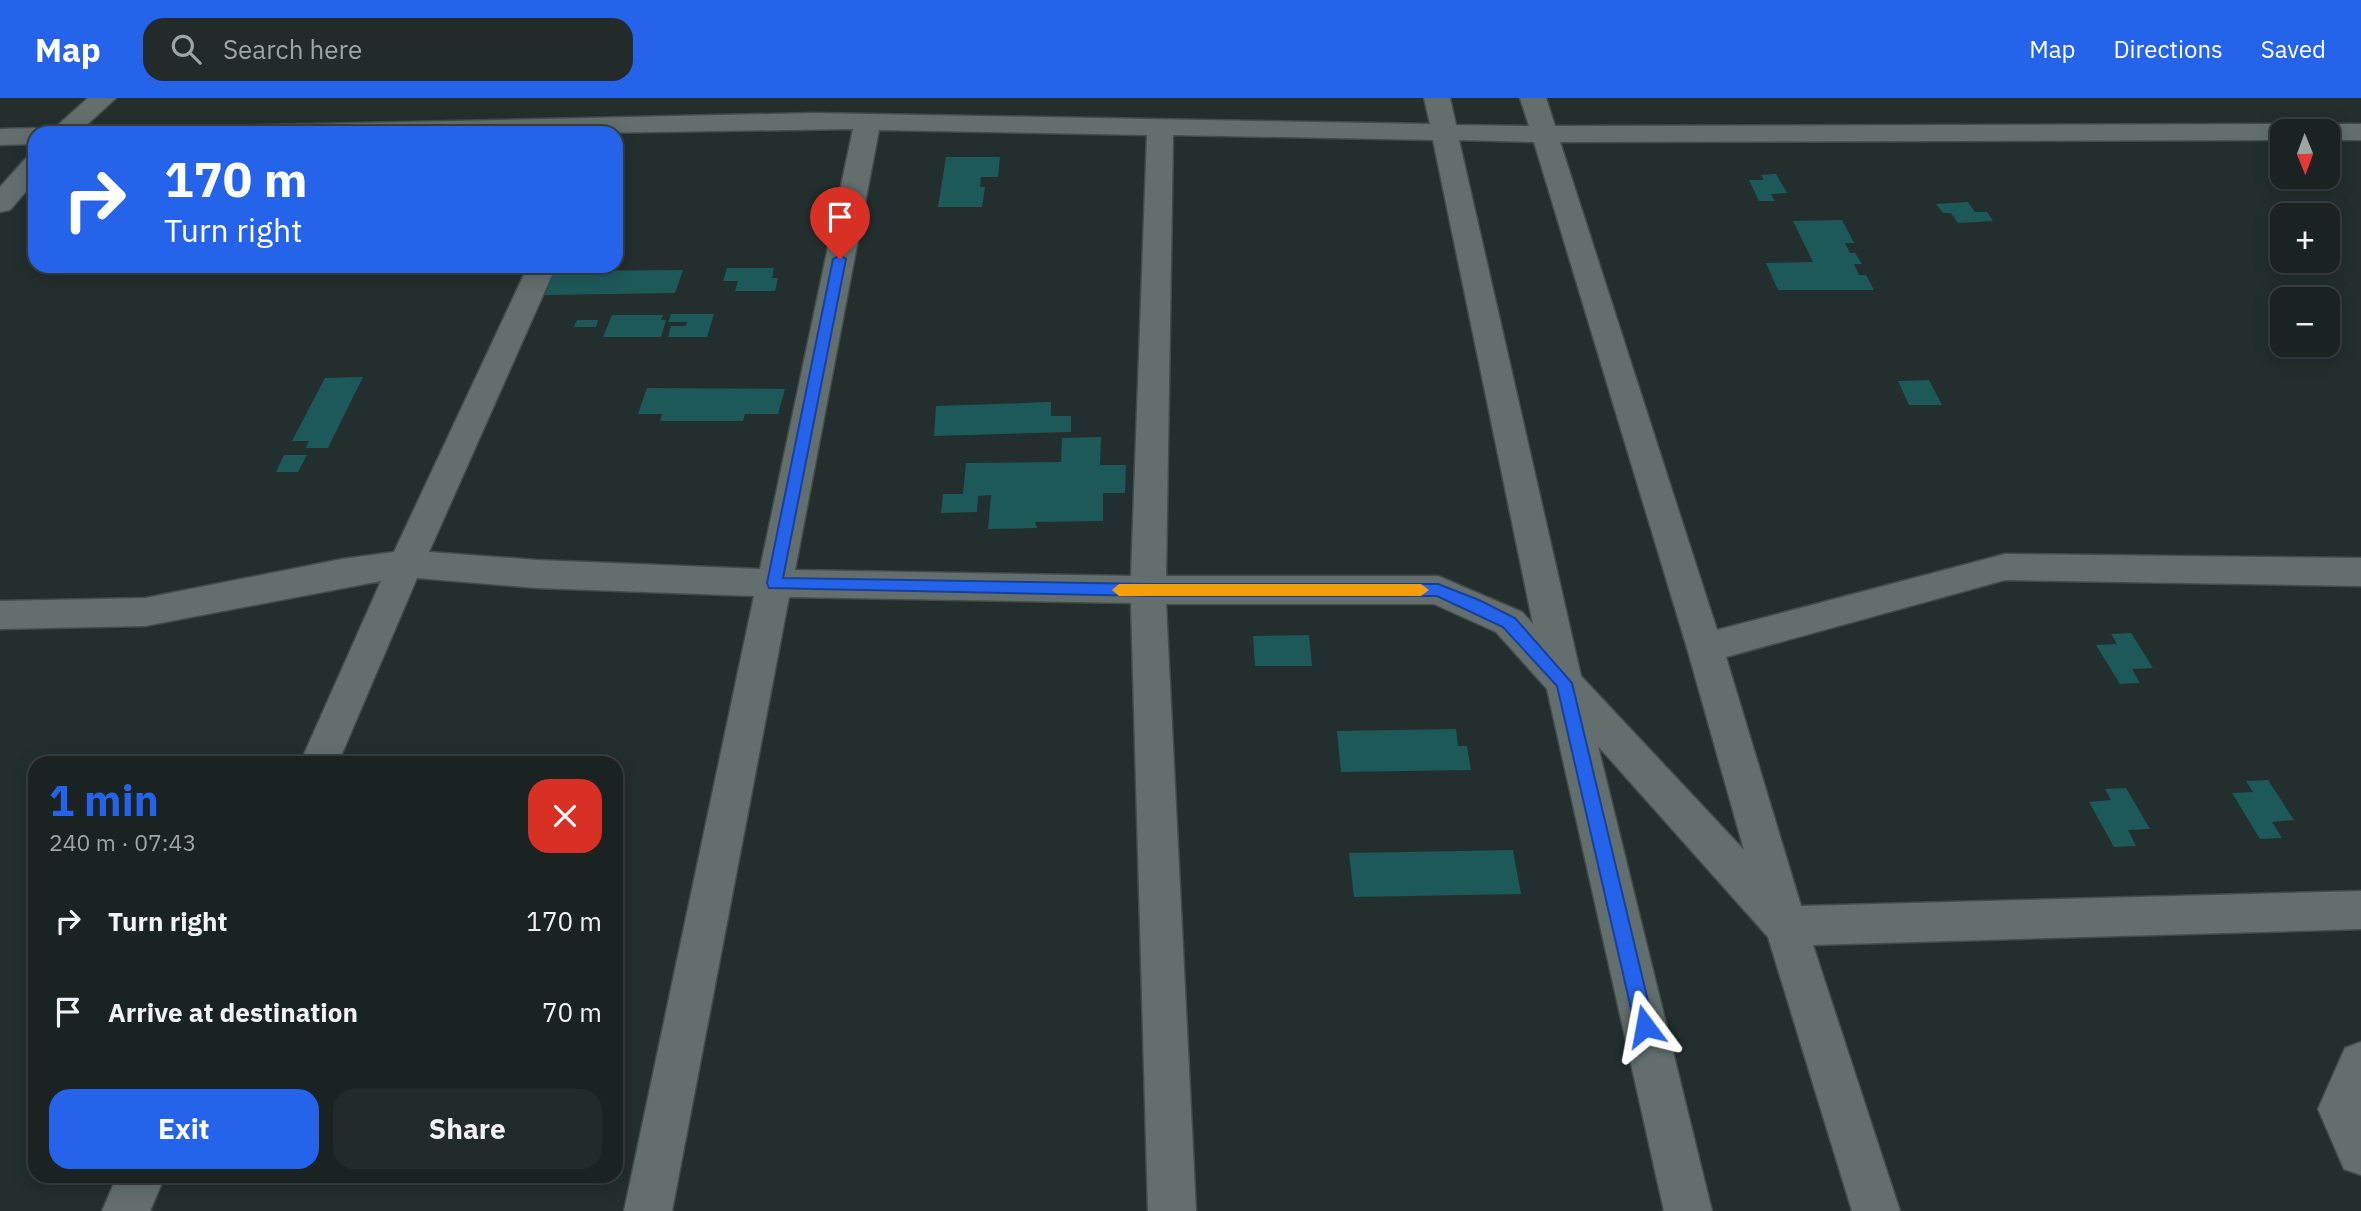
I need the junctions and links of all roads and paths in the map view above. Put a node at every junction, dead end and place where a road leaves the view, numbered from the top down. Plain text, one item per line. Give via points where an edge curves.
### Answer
1 (103, 98) edge
2 (616, 98) edge
3 (1534, 98) edge
4 (1441, 115) edge
5 (867, 124) junction
6 (70, 126) edge
7 (603, 126) edge
8 (623, 128) edge
9 (1160, 128) junction
10 (2270, 132) edge
11 (2340, 132) edge
12 (2361, 132) edge
13 (1544, 134) junction
14 (28, 136) edge
15 (0, 137) edge
16 (28, 172) edge
17 (0, 204) edge
18 (539, 273) edge
19 (406, 564) junction
20 (2361, 572) edge
21 (774, 583) junction
22 (1148, 590) junction
23 (0, 615) edge
24 (1705, 648) junction
25 (1564, 683) junction
26 (322, 756) edge
27 (2361, 910) edge
28 (1786, 926) junction
29 (2361, 1064) edge
30 (2361, 1152) edge
31 (138, 1183) edge
32 (126, 1211) edge
33 (648, 1211) edge
34 (1172, 1211) edge
35 (1688, 1211) edge
36 (1876, 1211) edge

1 - 6 street
2 - 7 street
3 - 13 street
4 - 9 street
4 - 13 street
4 - 25 street
5 - 8 street via 801,121
5 - 9 street
5 - 21 street
9 - 22 street
10 - 13 street
11 - 12 street
13 - 24 street
14 - 15 street
16 - 17 street
18 - 19 street
19 - 21 street
19 - 23 street via 145,612
19 - 26 street
20 - 24 street via 2005,567
21 - 22 street
21 - 33 street
22 - 25 street via 1438,590 1509,622
22 - 34 street
24 - 28 street
25 - 28 street
25 - 35 street
27 - 28 street
28 - 36 street
29 - 30 street via 2340,1109
31 - 32 street

